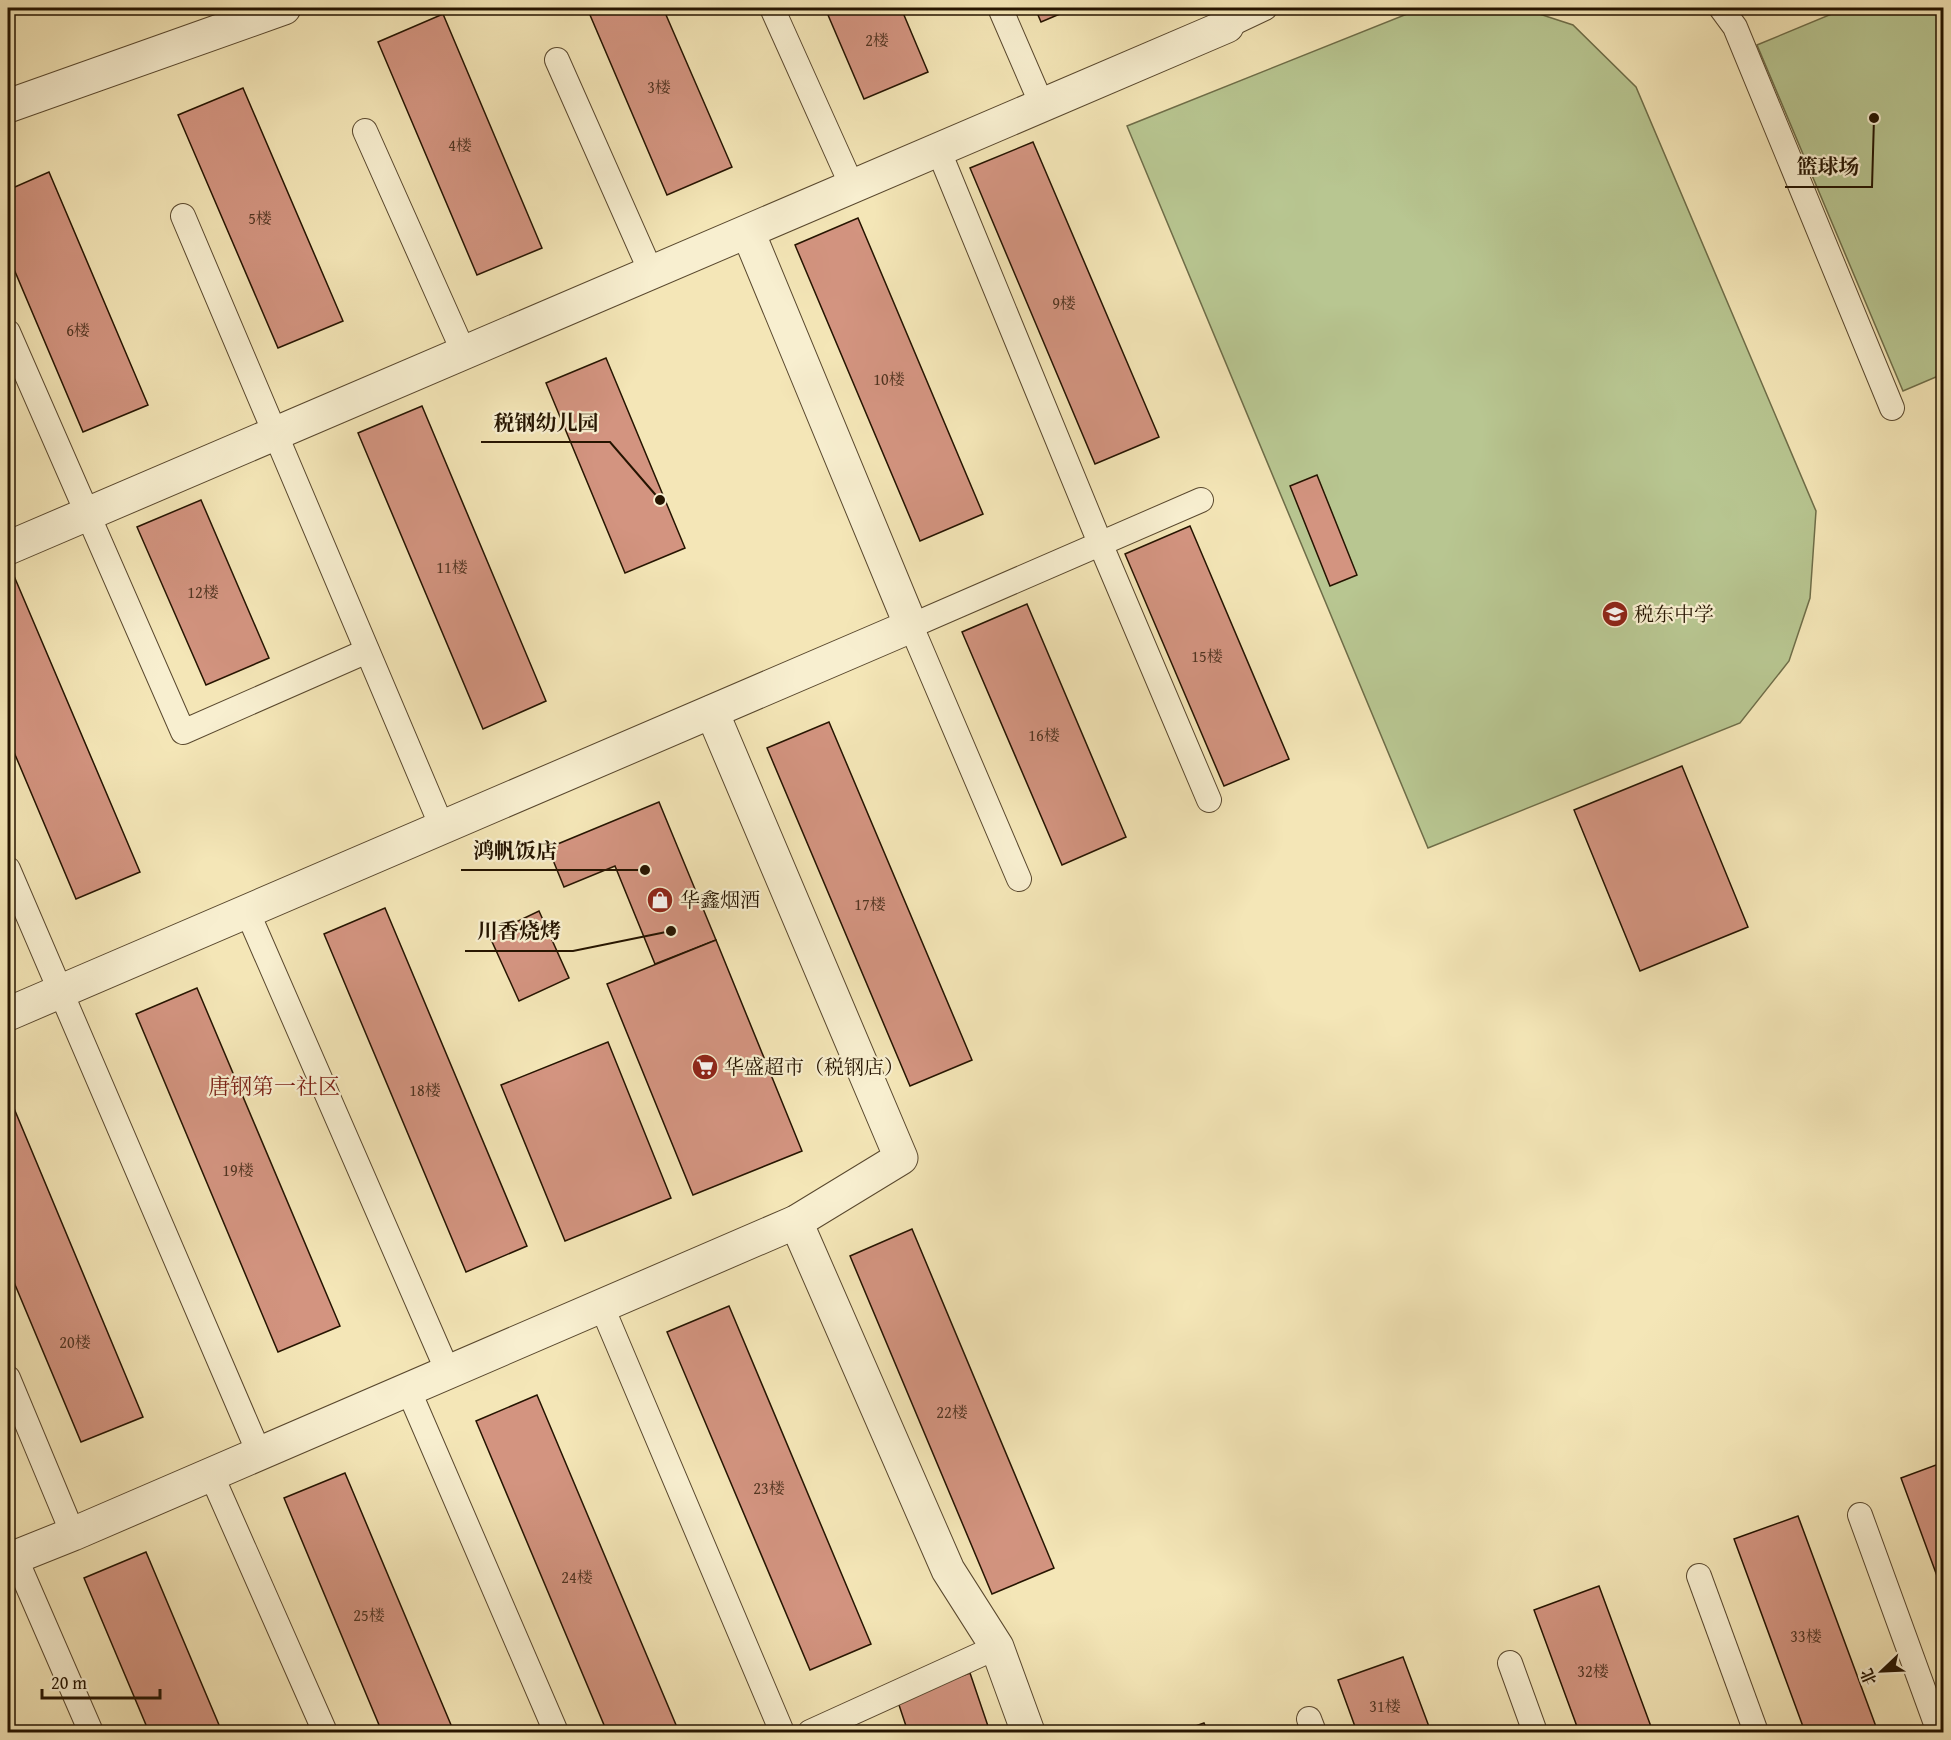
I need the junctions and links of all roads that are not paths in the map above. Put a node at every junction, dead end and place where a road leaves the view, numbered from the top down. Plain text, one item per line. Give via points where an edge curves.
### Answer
1 (284, 8) edge
2 (772, 8) edge
3 (1000, 8) edge
4 (1264, 8) edge
5 (1721, 8) edge
6 (1227, 26) joint
7 (556, 60) dead end
8 (1042, 105) junction
9 (8, 106) edge
10 (365, 131) dead end
11 (938, 149) junction
12 (852, 186) junction
13 (183, 216) dead end
14 (748, 232) junction
15 (651, 272) junction
16 (8, 332) edge
17 (464, 352) junction
18 (1892, 408) dead end
19 (276, 433) junction
20 (1201, 500) dead end
21 (87, 514) junction
22 (1100, 543) junction
23 (8, 548) edge
24 (911, 626) junction
25 (367, 651) junction
26 (712, 712) junction
27 (1209, 800) dead end
28 (442, 827) junction
29 (8, 869) edge
30 (1019, 879) dead end
31 (247, 911) junction
32 (61, 991) junction
33 (8, 1014) edge
34 (796, 1222) junction
35 (602, 1306) junction
36 (448, 1372) junction
37 (8, 1378) edge
38 (408, 1389) junction
39 (259, 1453) junction
40 (211, 1474) junction
41 (1860, 1515) dead end
42 (73, 1534) junction
43 (11, 1558) edge
44 (1699, 1576) dead end
45 (997, 1647) junction
46 (1510, 1663) dead end
47 (91, 1732) edge
48 (325, 1732) edge
49 (556, 1732) edge
50 (782, 1732) edge
51 (810, 1732) edge
52 (1028, 1732) edge
53 (1535, 1732) edge
54 (1756, 1732) edge
55 (1939, 1732) edge

1 - 9 street
2 - 12 lane
3 - 8 lane
4 - 6 lane
5 - 18 lane via 1735,27
6 - 8 street
7 - 15 lane
8 - 11 street
10 - 17 lane
11 - 12 street
11 - 22 lane
12 - 14 street
13 - 19 lane
14 - 15 street
14 - 24 street
15 - 17 street
16 - 21 lane
17 - 19 street
19 - 21 street
19 - 25 lane
20 - 22 lane
21 - 23 street
21 - 25 lane via 183,732
22 - 24 lane
22 - 27 lane
24 - 26 street
24 - 30 lane
25 - 28 lane
26 - 28 street
26 - 34 street via 901,1158
28 - 31 street
29 - 32 lane
31 - 32 street
31 - 36 lane
32 - 33 street
32 - 39 lane
34 - 35 street
34 - 45 street via 948,1570
35 - 36 street
35 - 50 lane
36 - 38 street
37 - 42 lane
38 - 39 street
38 - 49 lane
39 - 40 street
40 - 42 street
40 - 48 lane
41 - 55 lane
42 - 43 street
43 - 47 lane
44 - 54 lane
45 - 51 lane
45 - 52 street
46 - 53 lane

